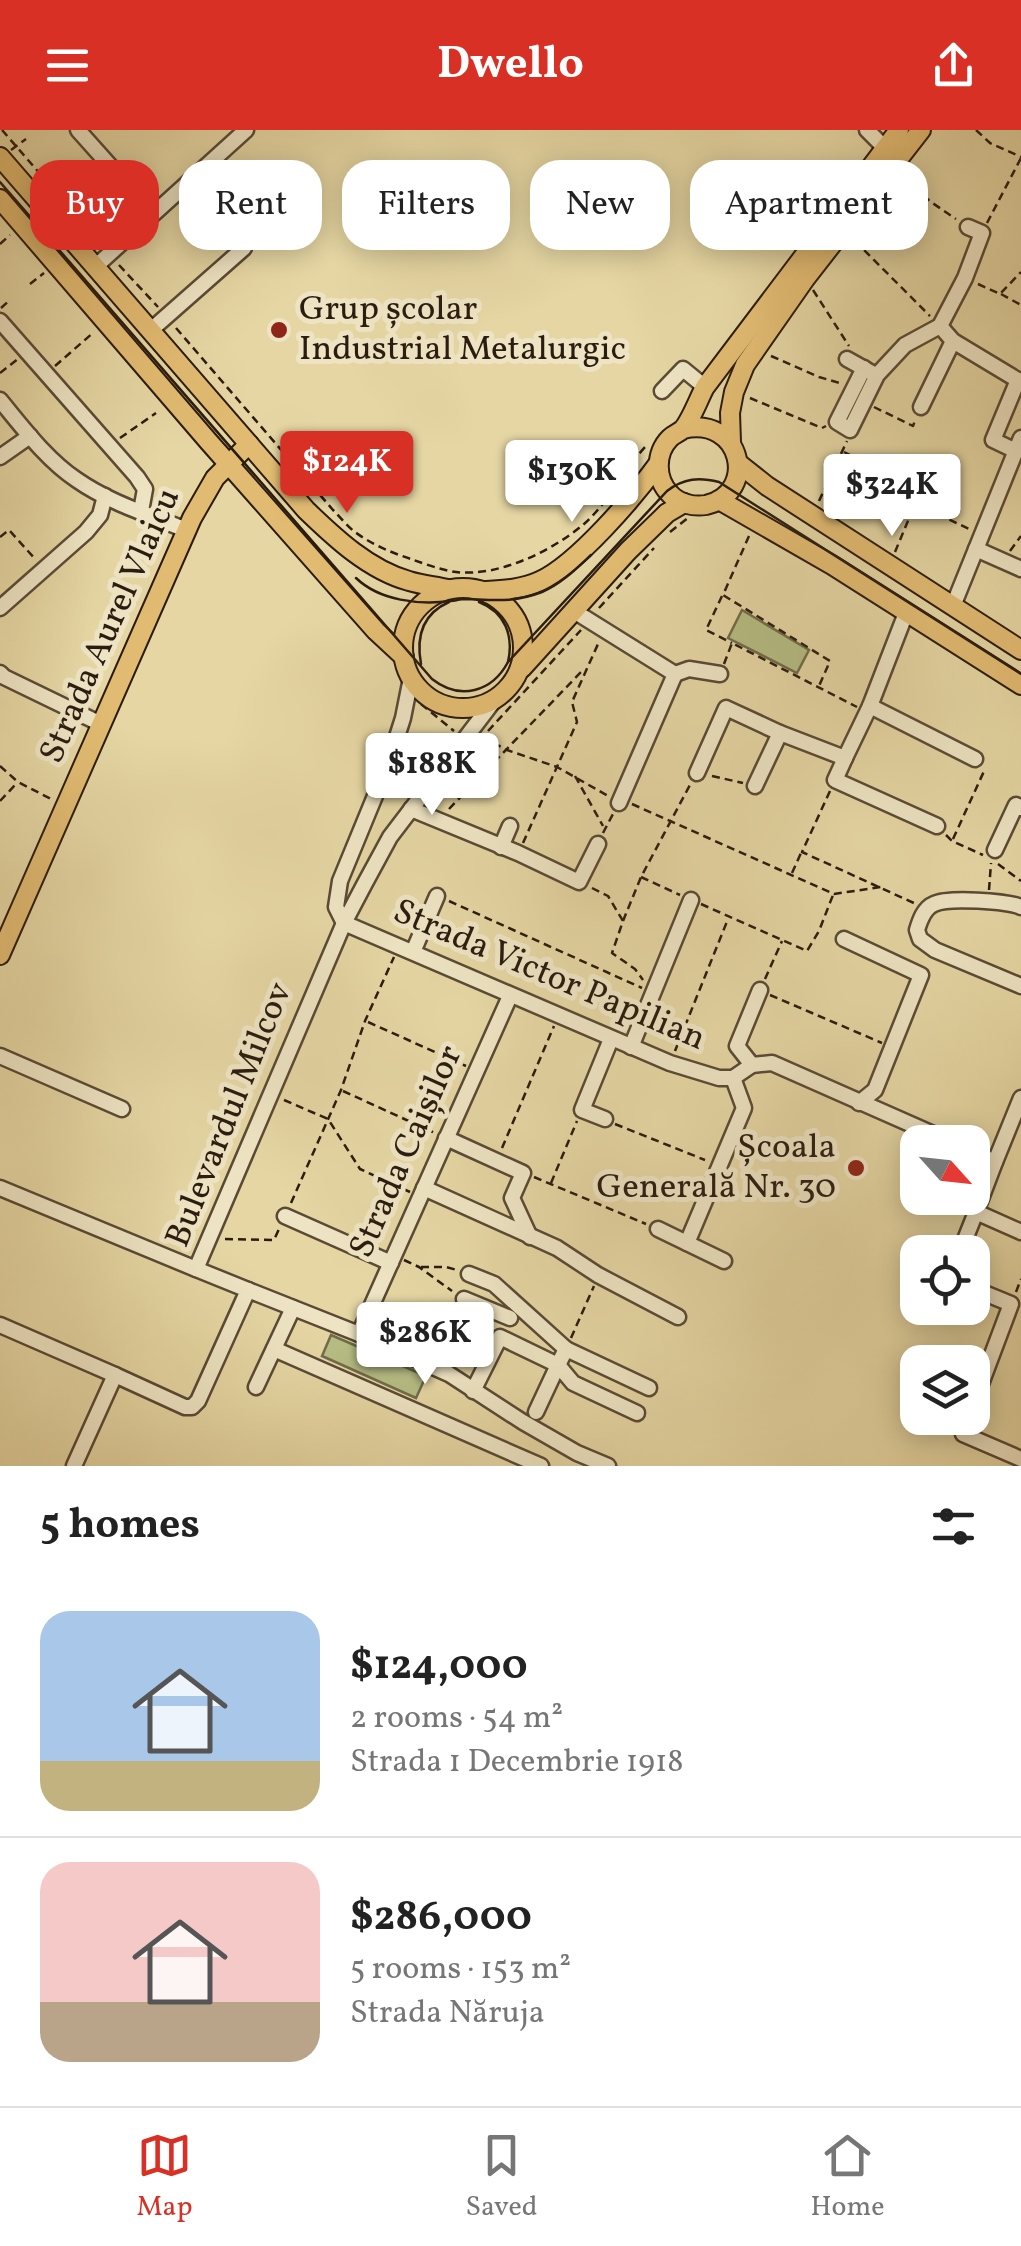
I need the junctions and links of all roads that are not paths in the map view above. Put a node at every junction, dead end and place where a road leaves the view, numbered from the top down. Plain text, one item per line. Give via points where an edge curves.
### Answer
1 (78, 130) edge
2 (246, 130) edge
3 (867, 130) edge
4 (899, 130) edge
5 (921, 130) edge
6 (0, 157) edge
7 (891, 158) junction
8 (105, 160) edge
9 (0, 199) edge
10 (159, 209) edge
11 (975, 230) road end
12 (113, 250) edge
13 (242, 250) edge
14 (807, 250) edge
15 (102, 260) junction
16 (0, 320) edge
17 (940, 326) junction
18 (151, 330) junction
19 (953, 341) junction
20 (847, 359) dead end
21 (870, 372) junction
22 (1020, 381) edge
23 (705, 387) junction
24 (662, 391) dead end
25 (0, 400) edge
26 (920, 407) road end
27 (683, 429) junction
28 (30, 436) junction
29 (731, 442) junction
30 (250, 444) junction
31 (1018, 445) edge
32 (0, 457) edge
33 (228, 464) junction
34 (658, 464) junction
35 (738, 464) junction
36 (105, 496) junction
37 (720, 500) junction
38 (684, 503) junction
39 (141, 511) junction
40 (186, 530) junction
41 (979, 542) junction
42 (1014, 564) edge
43 (448, 589) junction
44 (486, 591) junction
45 (954, 606) junction
46 (0, 608) edge
47 (574, 611) junction
48 (906, 613) junction
49 (1021, 650) edge
50 (404, 657) junction
51 (518, 672) junction
52 (675, 674) junction
53 (720, 674) road end
54 (1, 677) edge
55 (412, 678) junction
56 (1021, 685) edge
57 (496, 698) junction
58 (869, 709) junction
59 (101, 724) junction
60 (780, 733) junction
61 (845, 758) junction
62 (976, 759) road end
63 (697, 772) road end
64 (755, 786) road end
65 (620, 801) road end
66 (411, 808) junction
67 (1021, 808) edge
68 (510, 826) dead end
69 (937, 826) road end
70 (598, 844) road end
71 (500, 847) junction
72 (993, 854) road end
73 (437, 896) road end
74 (692, 900) road end
75 (1021, 907) edge
76 (344, 923) junction
77 (844, 939) dead end
78 (1, 949) edge
79 (406, 950) junction
80 (1021, 986) edge
81 (760, 990) road end
82 (510, 996) junction
83 (611, 1038) junction
84 (632, 1047) junction
85 (0, 1056) edge
86 (752, 1064) junction
87 (733, 1078) junction
88 (1021, 1098) edge
89 (859, 1103) junction
90 (122, 1109) dead end
91 (605, 1120) road end
92 (911, 1125) edge
93 (446, 1138) junction
94 (990, 1160) edge
95 (995, 1162) junction
96 (990, 1175) edge
97 (0, 1188) edge
98 (422, 1193) junction
99 (983, 1215) edge
100 (285, 1216) road end
101 (658, 1229) road end
102 (1021, 1232) edge
103 (530, 1237) junction
104 (687, 1243) junction
105 (392, 1259) junction
106 (724, 1261) dead end
107 (196, 1269) junction
108 (469, 1274) road end
109 (248, 1290) junction
110 (990, 1295) edge
111 (464, 1299) road end
112 (293, 1308) junction
113 (514, 1311) junction
114 (678, 1317) dead end
115 (0, 1325) edge
116 (360, 1334) junction
117 (500, 1337) junction
118 (274, 1349) junction
119 (566, 1349) junction
120 (990, 1360) edge
121 (558, 1365) junction
122 (114, 1375) junction
123 (256, 1387) dead end
124 (649, 1388) dead end
125 (473, 1390) junction
126 (536, 1412) dead end
127 (637, 1412) dead end
128 (965, 1435) edge
129 (1021, 1458) edge
130 (74, 1466) edge
131 (541, 1466) edge
132 (608, 1466) edge

1 - 8 street
2 - 10 street
3 - 7 street
4 - 7 main road
5 - 7 main road
6 - 15 main road
7 - 29 main road via 744,365 730,412
9 - 33 main road
11 - 17 street via 964,278
12 - 15 street
13 - 18 street
14 - 23 main road
15 - 18 main road
16 - 39 street via 145,489
17 - 19 street
17 - 21 street
18 - 30 main road
19 - 22 street
19 - 26 street
20 - 21 street
21 - 21 street via 854,388 843,426 863,402
22 - 31 street via 992,440
23 - 24 street via 683,369
23 - 27 main road
25 - 28 street
27 - 29 main road via 709,427
27 - 34 main road via 666,443
28 - 32 street
28 - 36 street via 70,475
29 - 35 main road
30 - 33 main road, Strada Aurel Vlaicu
30 - 43 main road via 306,510 368,562 405,580
31 - 41 street
33 - 40 main road, Strada Aurel Vlaicu
33 - 50 main road
34 - 38 main road via 667,491
34 - 44 main road via 565,565 514,589
35 - 37 main road
35 - 45 main road
36 - 39 street
36 - 46 street via 86,532
37 - 38 main road
37 - 48 main road
38 - 47 main road
39 - 40 street
40 - 59 main road, Strada Aurel Vlaicu
41 - 42 street
41 - 45 street
43 - 44 main road
43 - 50 main road via 414,614
44 - 51 main road via 518,622 524,648
45 - 49 main road
47 - 51 main road
47 - 52 street
48 - 56 main road
48 - 58 street
50 - 55 main road
51 - 57 main road
52 - 53 street
52 - 65 street
54 - 59 street
55 - 57 main road via 430,698 456,708
55 - 76 street, Bulevardul Milcov via 389,762 340,881 336,907
57 - 66 street, Bulevardul Milcov
58 - 61 street
58 - 62 street
59 - 78 main road, Strada Aurel Vlaicu
60 - 61 street
60 - 63 street via 726,708
60 - 64 street
61 - 69 street via 836,780
66 - 71 street
66 - 76 street, Bulevardul Milcov
67 - 72 street via 1016,805
68 - 71 street
70 - 71 street via 580,882
73 - 79 street
74 - 84 street
75 - 80 street via 934,903 917,930 927,945
76 - 79 street, Strada Victor Papilian
76 - 107 street, Bulevardul Milcov
77 - 89 street via 920,975 876,1090
79 - 82 street, Strada Victor Papilian
81 - 86 street via 737,1046
82 - 83 street, Strada Victor Papilian
82 - 93 street, Strada Caișilor
83 - 84 street, Strada Victor Papilian
83 - 91 street via 582,1110
84 - 87 street, Strada Victor Papilian via 702,1074
85 - 90 street
86 - 87 street, Strada Victor Papilian
86 - 89 street via 772,1064
87 - 104 street via 744,1108
88 - 95 street
89 - 92 street
93 - 98 street, Strada Caișilor
93 - 103 street via 523,1173 512,1198
94 - 95 street
95 - 96 street
97 - 107 street
98 - 103 street
98 - 105 street, Strada Caișilor
99 - 102 street
100 - 105 street
101 - 104 street
103 - 114 street
104 - 106 street
105 - 116 street, Strada Caișilor
107 - 109 street, Bulevardul Milcov
108 - 113 street via 494,1284
109 - 112 street, Bulevardul Milcov
109 - 122 street via 192,1406
110 - 120 street via 1011,1304
111 - 113 street
112 - 116 street, Bulevardul Milcov
112 - 118 street
113 - 117 street
113 - 119 street
115 - 122 street
116 - 125 street, Bulevardul Milcov
117 - 121 street
117 - 125 street
118 - 123 street
118 - 131 street
119 - 121 street
119 - 124 street
121 - 126 street
121 - 127 street via 573,1383
122 - 130 street
125 - 132 street, Bulevardul Milcov
128 - 129 street

